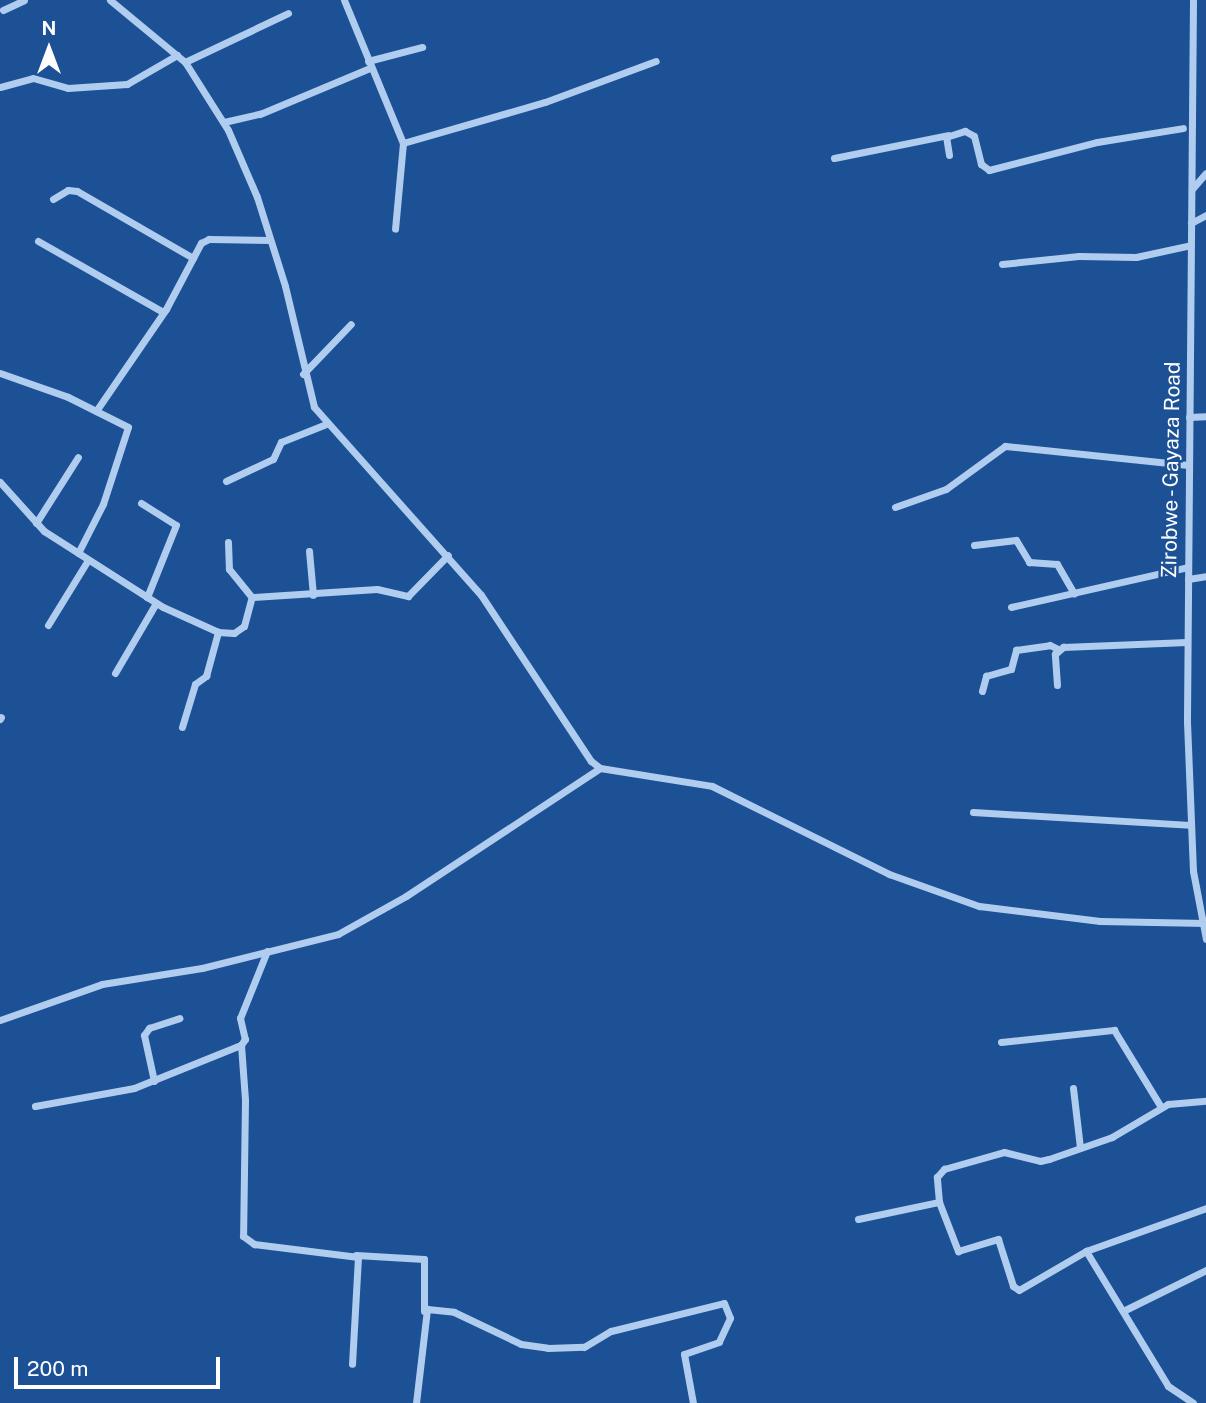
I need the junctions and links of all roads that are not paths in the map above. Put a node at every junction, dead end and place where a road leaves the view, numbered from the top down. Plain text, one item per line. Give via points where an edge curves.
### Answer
1 (24, 0) edge
2 (110, 0) edge
3 (344, 0) edge
4 (1193, 0) edge
5 (4, 10) dead end
6 (288, 13) dead end
7 (422, 47) dead end
8 (177, 55) junction
9 (656, 61) dead end
10 (185, 62) junction
11 (369, 64) junction
12 (0, 87) edge
13 (224, 122) junction
14 (1183, 128) dead end
15 (948, 135) junction
16 (403, 143) junction
17 (949, 155) dead end
18 (834, 158) dead end
19 (1206, 173) edge
20 (1192, 190) junction
21 (53, 199) dead end
22 (1206, 215) edge
23 (1191, 223) junction
24 (395, 229) dead end
25 (271, 240) junction
26 (38, 241) dead end
27 (1191, 245) junction
28 (193, 258) junction
29 (1002, 264) dead end
30 (163, 312) junction
31 (351, 324) dead end
32 (0, 373) edge
33 (303, 374) junction
34 (96, 411) junction
35 (1206, 415) edge
36 (1189, 417) junction
37 (327, 425) junction
38 (78, 457) dead end
39 (1188, 465) junction
40 (226, 481) dead end
41 (0, 482) edge
42 (141, 503) dead end
43 (895, 507) dead end
44 (36, 523) junction
45 (228, 542) dead end
46 (974, 545) dead end
47 (309, 551) dead end
48 (78, 554) junction
49 (448, 555) junction
50 (88, 560) junction
51 (1188, 567) junction
52 (1206, 576) edge
53 (1188, 579) junction
54 (1074, 594) junction
55 (313, 595) junction
56 (147, 597) junction
57 (252, 597) junction
58 (156, 603) junction
59 (1011, 607) dead end
60 (48, 625) dead end
61 (218, 632) junction
62 (1187, 642) junction
63 (1058, 649) junction
64 (114, 673) dead end
65 (1056, 685) dead end
66 (982, 691) dead end
67 (182, 727) dead end
68 (600, 768) junction
69 (972, 812) dead end
70 (1190, 825) junction
71 (1203, 923) edge
72 (1206, 939) edge
73 (267, 951) junction
74 (178, 1018) dead end
75 (0, 1020) edge
76 (1001, 1042) dead end
77 (241, 1045) junction
78 (154, 1081) junction
79 (1073, 1088) dead end
80 (1206, 1101) edge
81 (36, 1106) dead end
82 (1161, 1107) junction
83 (1080, 1148) junction
84 (939, 1202) junction
85 (1206, 1209) edge
86 (858, 1219) dead end
87 (1086, 1251) junction
88 (356, 1255) junction
89 (1206, 1270) edge
90 (424, 1311) junction
91 (1124, 1311) junction
92 (352, 1364) dead end
93 (416, 1403) edge
94 (693, 1403) edge
95 (1193, 1403) edge

1 - 5 street
2 - 8 street
3 - 11 street
4 - 20 street, Zirobwe - Gayaza Road
6 - 10 street
7 - 11 street
8 - 10 street
8 - 12 street via 127,84 68,88 33,78
9 - 16 street via 545,102
10 - 13 street
11 - 13 street via 260,114
11 - 16 street
13 - 25 street
14 - 15 street via 1097,142 989,170 981,164 974,136 965,131
15 - 17 street
15 - 18 street
16 - 24 street
19 - 20 street
20 - 23 street, Zirobwe - Gayaza Road
21 - 28 street via 68,190 77,191
22 - 23 street
23 - 27 street, Zirobwe - Gayaza Road
25 - 28 street via 209,239
25 - 33 street
26 - 30 street
27 - 29 street via 1136,257 1079,256
27 - 36 street, Zirobwe - Gayaza Road
28 - 30 street
30 - 34 street
31 - 33 street
32 - 34 street
33 - 37 street via 309,398
34 - 48 street via 128,427 103,505
35 - 36 street
36 - 39 street, Zirobwe - Gayaza Road
37 - 40 street via 281,442 273,459
37 - 49 street
38 - 44 street
39 - 43 street via 1005,446 946,489
39 - 51 street, Zirobwe - Gayaza Road
41 - 44 street
42 - 56 street via 176,525
44 - 48 street
45 - 57 street via 229,569
46 - 54 street via 1016,540 1029,562 1057,564
47 - 55 street
48 - 50 street
49 - 55 street via 408,596 377,589
49 - 68 street via 501,621 563,722
50 - 56 street
50 - 60 street
51 - 53 street, Zirobwe - Gayaza Road
51 - 54 street
52 - 53 street
53 - 62 street, Zirobwe - Gayaza Road
54 - 59 street
55 - 57 street
56 - 58 street
57 - 61 street via 240,631
58 - 61 street
58 - 64 street
61 - 67 street via 206,677 195,684
62 - 63 street
62 - 70 street, Zirobwe - Gayaza Road
63 - 65 street
63 - 66 street via 1050,645 1016,650 1011,669 986,676
68 - 71 street via 712,786 889,874 979,906 1100,921
68 - 73 street via 360,923 315,942
69 - 70 street
70 - 71 street, Zirobwe - Gayaza Road
71 - 72 street, Zirobwe - Gayaza Road
73 - 75 street via 172,974 102,984
73 - 77 street via 240,1018 245,1040
74 - 78 street via 149,1028 144,1035
76 - 82 street via 1111,1029
77 - 78 street
77 - 88 street via 243,1236 254,1244
78 - 81 street
79 - 83 street
80 - 82 street
82 - 83 street via 1112,1137
83 - 84 street via 1040,1161 1004,1152 939,1171
84 - 86 street
84 - 87 street via 958,1251 998,1239 1016,1289 1022,1290
85 - 87 street
87 - 91 street
88 - 90 street via 424,1259
88 - 92 street
89 - 91 street
90 - 93 street
90 - 94 street via 454,1312 528,1347 584,1347 611,1331 724,1303 730,1318 719,1342 684,1354
91 - 95 street via 1168,1386

